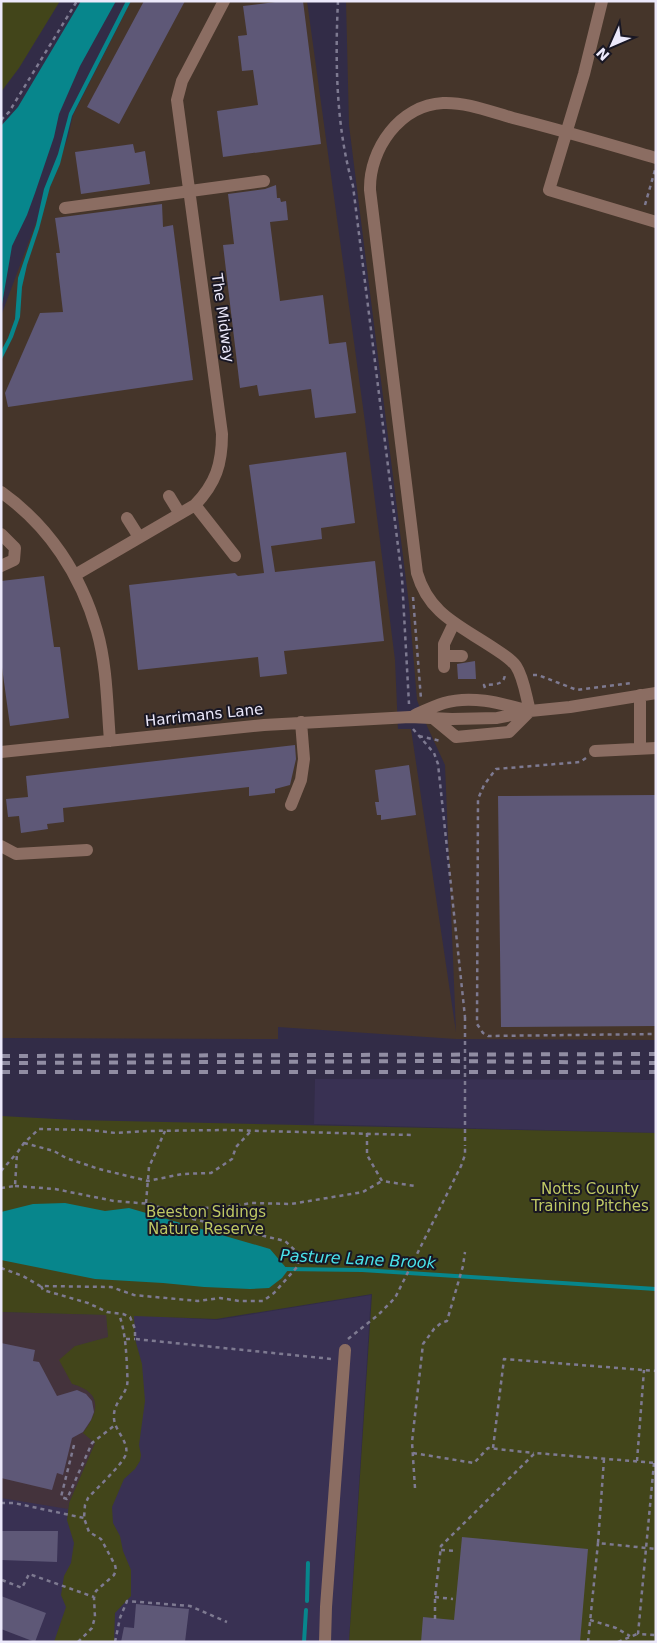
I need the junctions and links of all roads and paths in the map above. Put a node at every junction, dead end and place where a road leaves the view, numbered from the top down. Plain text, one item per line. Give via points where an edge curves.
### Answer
1 (77, 1) edge
2 (224, 1) edge
3 (338, 1) edge
4 (602, 1) edge
5 (1, 120) edge
6 (567, 132) junction
7 (656, 158) edge
8 (656, 167) edge
9 (264, 181) dead end
10 (352, 183) junction
11 (357, 183) dead end
12 (190, 192) junction
13 (65, 208) dead end
14 (642, 218) junction
15 (656, 222) edge
16 (1, 492) edge
17 (169, 496) dead end
18 (195, 505) junction
19 (180, 514) junction
20 (127, 518) dead end
21 (1, 534) edge
22 (140, 537) junction
23 (235, 556) dead end
24 (1, 566) edge
25 (75, 574) junction
26 (412, 591) dead end
27 (454, 623) junction
28 (462, 656) dead end
29 (506, 674) dead end
30 (520, 674) junction
31 (640, 688) junction
32 (656, 693) edge
33 (422, 704) dead end
34 (530, 711) junction
35 (516, 714) junction
36 (410, 717) junction
37 (433, 718) junction
38 (301, 722) junction
39 (444, 728) junction
40 (419, 736) junction
41 (110, 741) junction
42 (446, 742) dead end
43 (640, 748) junction
44 (656, 748) edge
45 (595, 751) joint
46 (1, 752) edge
47 (291, 805) dead end
48 (1, 846) edge
49 (87, 850) dead end
50 (656, 1034) edge
51 (165, 1130) junction
52 (251, 1131) junction
53 (367, 1133) junction
54 (412, 1135) dead end
55 (24, 1143) junction
56 (17, 1153) junction
57 (1, 1171) edge
58 (148, 1181) junction
59 (382, 1181) junction
60 (15, 1186) junction
61 (415, 1186) dead end
62 (1, 1188) edge
63 (146, 1203) junction
64 (186, 1209) junction
65 (465, 1252) dead end
66 (1, 1268) edge
67 (40, 1286) junction
68 (119, 1314) junction
69 (126, 1339) junction
70 (135, 1339) junction
71 (342, 1351) junction
72 (644, 1370) junction
73 (656, 1371) edge
74 (115, 1425) junction
75 (74, 1445) dead end
76 (493, 1448) junction
77 (535, 1453) junction
78 (413, 1454) junction
79 (604, 1459) junction
80 (636, 1462) junction
81 (655, 1463) edge
82 (415, 1488) dead end
83 (1, 1503) edge
84 (84, 1518) junction
85 (598, 1543) junction
86 (646, 1548) junction
87 (656, 1549) edge
88 (441, 1550) junction
89 (455, 1551) dead end
90 (2, 1580) edge
91 (435, 1597) junction
92 (94, 1598) junction
93 (453, 1599) dead end
94 (435, 1619) dead end
95 (590, 1620) junction
96 (227, 1622) dead end
97 (638, 1634) junction
98 (656, 1635) edge
99 (630, 1636) junction
100 (622, 1640) edge
101 (78, 1642) edge
102 (116, 1642) edge
103 (325, 1642) edge
104 (588, 1642) edge
105 (618, 1642) edge

1 - 5 path
2 - 12 street, The Midway via 182,81 177,100
3 - 10 path via 336,54 340,117
4 - 6 street
6 - 7 street
6 - 14 street via 549,190
6 - 27 street via 464,104 428,105 396,125 380,146 372,166 370,190 417,573 423,592 433,606
8 - 14 path
9 - 12 street
10 - 11 path
10 - 36 path via 402,578
12 - 13 street
12 - 18 street, The Midway via 222,434 222,455 213,482
14 - 15 street
16 - 25 street via 22,507 44,530
17 - 19 street
18 - 19 street, The Midway
18 - 23 street
19 - 22 street, The Midway
20 - 22 street
21 - 24 street via 15,548 14,560
22 - 25 street, The Midway
25 - 41 street via 97,631
26 - 33 path
27 - 28 street via 444,644 444,661
27 - 30 street via 511,660
29 - 30 path
30 - 31 path via 538,675 577,690
30 - 34 street
31 - 32 street, Harrimans Lane
31 - 34 street, Harrimans Lane via 570,706
31 - 43 street
34 - 35 street, Harrimans Lane
34 - 36 street, Harrimans Lane via 487,700 474,700 446,702
34 - 39 street via 509,732 456,737
35 - 37 street, Harrimans Lane via 497,718
35 - 39 street via 504,725
36 - 37 street, Harrimans Lane
36 - 38 street, Harrimans Lane
36 - 40 path
37 - 39 street
38 - 41 street, Harrimans Lane
38 - 47 street via 304,759 301,780
40 - 42 path
40 - 71 path, bridge via 434,753 438,764 465,1017 465,1155 395,1298
41 - 46 street, Harrimans Lane
43 - 44 street
43 - 45 street
45 - 50 path via 580,762 496,769 479,792 477,1024 488,1036
48 - 49 street via 16,854
51 - 52 path
51 - 55 path via 116,1133 39,1129
51 - 58 path via 149,1168
52 - 53 path
52 - 58 path via 236,1147 232,1159 210,1173 182,1174
53 - 54 path
53 - 59 path via 367,1155
55 - 56 path
55 - 58 path via 99,1169
56 - 57 path
56 - 60 path
58 - 63 path
59 - 61 path
59 - 64 path via 363,1192 291,1204 252,1203
60 - 62 path
60 - 63 path
63 - 64 path via 167,1210
64 - 67 path via 193,1219 285,1240 298,1253 298,1266 274,1294 263,1301 220,1298 198,1302 134,1295 111,1287
65 - 78 path via 447,1320 434,1329 423,1344
66 - 67 path
67 - 68 path via 53,1294
68 - 69 path
68 - 70 path via 130,1318
69 - 70 path
69 - 74 path via 128,1384 114,1410
70 - 71 path
71 - 103 street
72 - 73 path
72 - 76 path via 504,1359
72 - 80 path
74 - 75 path via 92,1443 67,1499 61,1497
74 - 84 path via 126,1445 126,1452 122,1462 88,1498
76 - 77 path
76 - 78 path via 488,1448 474,1463
77 - 79 path
77 - 88 path via 441,1546
78 - 82 path
79 - 80 path
79 - 85 path
80 - 81 path
81 - 86 path
83 - 84 path
84 - 92 path via 89,1532 101,1539 115,1565 114,1575 96,1591
85 - 86 path
85 - 95 path
86 - 87 path
86 - 97 path
88 - 89 path
88 - 91 path
90 - 92 path via 22,1588 29,1574
91 - 93 path
91 - 94 path
92 - 101 path via 92,1628
95 - 99 path
95 - 104 path
96 - 102 path via 190,1606 127,1601
97 - 98 path
97 - 99 path
99 - 100 path
100 - 105 path

